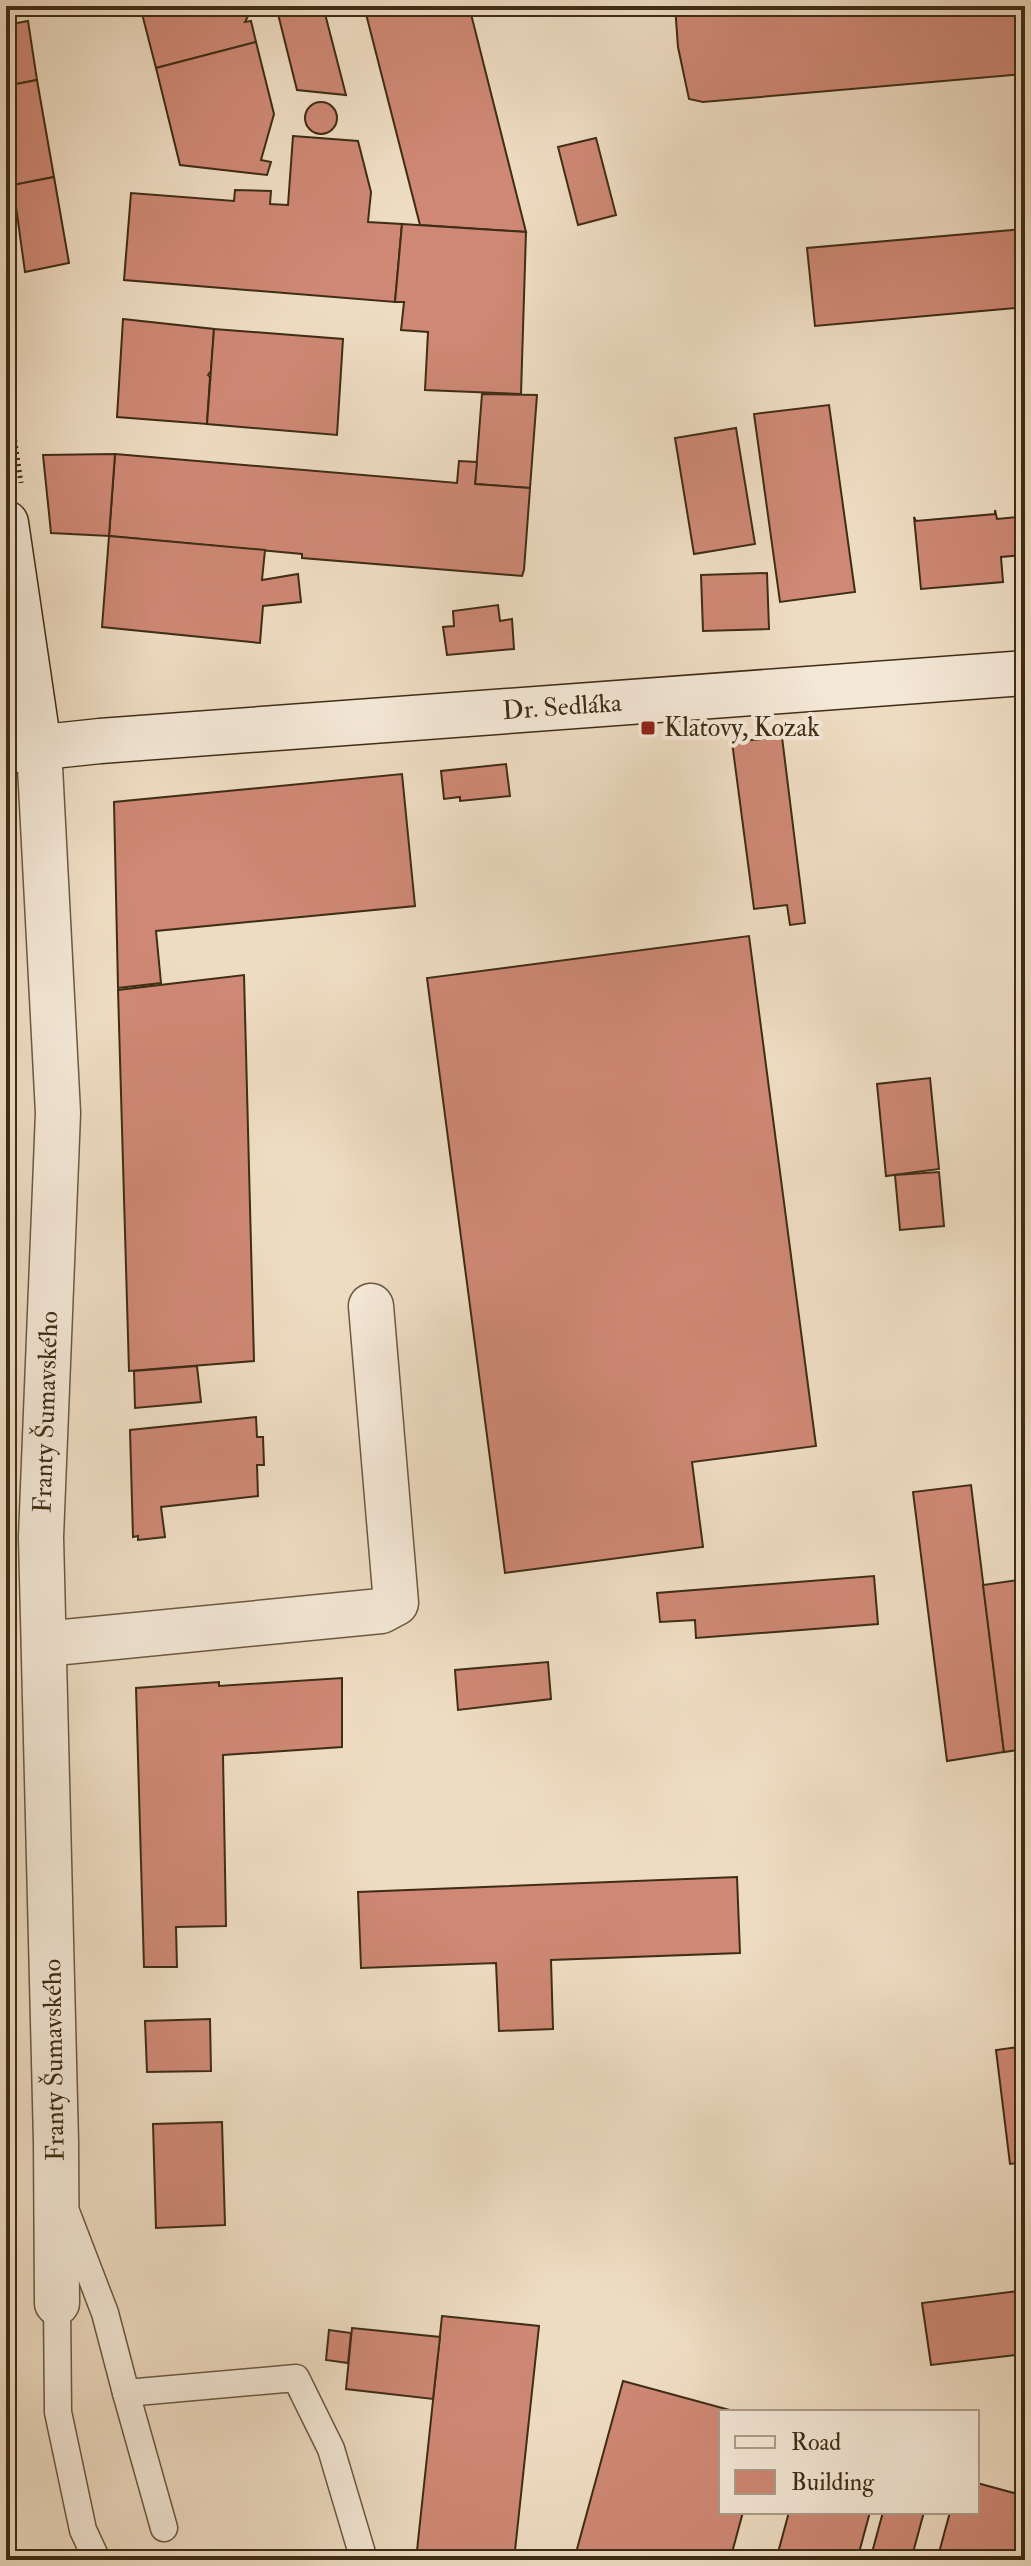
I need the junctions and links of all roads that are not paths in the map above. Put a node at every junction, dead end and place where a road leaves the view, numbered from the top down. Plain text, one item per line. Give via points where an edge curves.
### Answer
1 (6, 523) edge
2 (1025, 673) edge
3 (22, 749) edge
4 (371, 1306) dead end
5 (44, 1644) junction
6 (57, 2188) junction
7 (57, 2303) joint
8 (126, 2393) junction
9 (164, 2528) dead end
10 (97, 2560) edge
11 (364, 2560) edge

1 - 3 street, Franty Šumavského
2 - 3 street, Dr. Sedláka
3 - 5 street, Franty Šumavského via 58,1113 41,1537
4 - 5 street via 396,1603 381,1611
5 - 6 street, Franty Šumavského
6 - 7 street, Franty Šumavského
6 - 8 lane via 105,2313
7 - 10 lane via 58,2412 83,2530
8 - 9 lane
8 - 11 lane via 296,2378 331,2449

